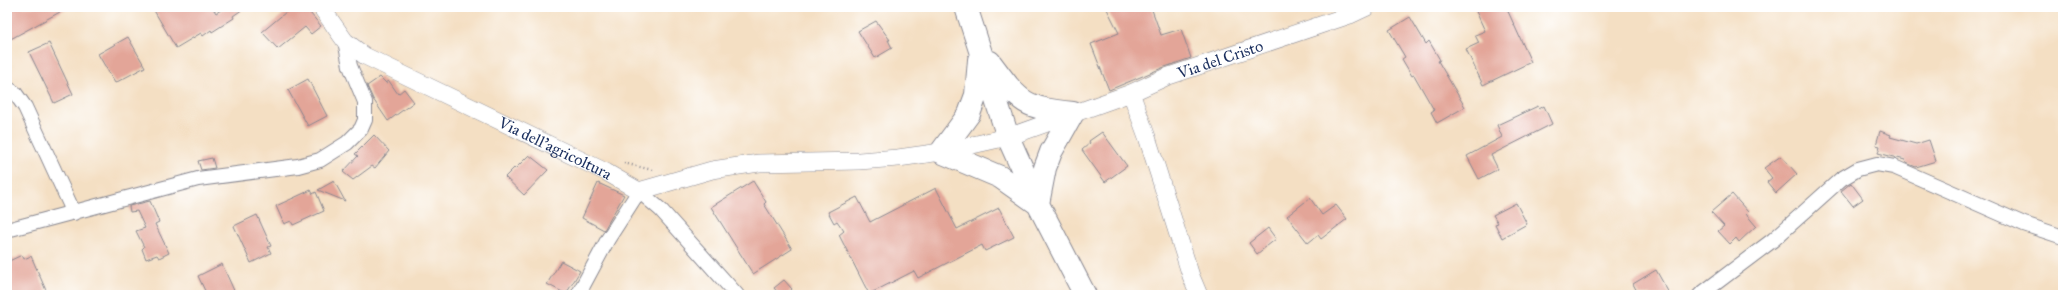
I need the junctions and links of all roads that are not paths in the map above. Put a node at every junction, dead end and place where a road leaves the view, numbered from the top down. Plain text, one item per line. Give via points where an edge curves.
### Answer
1 (321, 7) edge
2 (966, 7) edge
3 (1367, 7) edge
4 (345, 40) junction
5 (979, 49) junction
6 (7, 88) edge
7 (1131, 93) junction
8 (1073, 113) junction
9 (1008, 137) junction
10 (941, 152) junction
11 (639, 191) junction
12 (1038, 204) junction
13 (74, 213) junction
14 (7, 230) edge
15 (2063, 237) edge
16 (578, 295) edge
17 (737, 295) edge
18 (1085, 295) edge
19 (1199, 295) edge
20 (1700, 295) edge

1 - 4 street, Via dell'agricoltura
2 - 5 main road
3 - 7 street, Via del Cristo via 1166,77
4 - 11 street, Via dell'agricoltura via 365,56 606,172
4 - 13 street via 350,66 366,110 361,129 347,143 320,160 298,166 198,179
5 - 8 main road via 1013,93 1022,100 1046,110
5 - 9 main road
5 - 10 main road via 976,95 969,114
6 - 13 street via 25,107
7 - 8 street, Via del Cristo
7 - 19 street via 1190,276
8 - 9 street, Via del Cristo
8 - 12 main road via 1051,152
9 - 10 street, Via del Cristo
9 - 12 main road
10 - 11 street, Via del Cristo via 859,161 759,163 712,170
10 - 12 main road via 1000,176
11 - 16 street via 608,239
11 - 17 street, Via dell'agricoltura via 661,210
12 - 18 main road
13 - 14 street
15 - 20 street via 2024,224 1894,167 1877,164 1858,169 1841,179 1773,240

